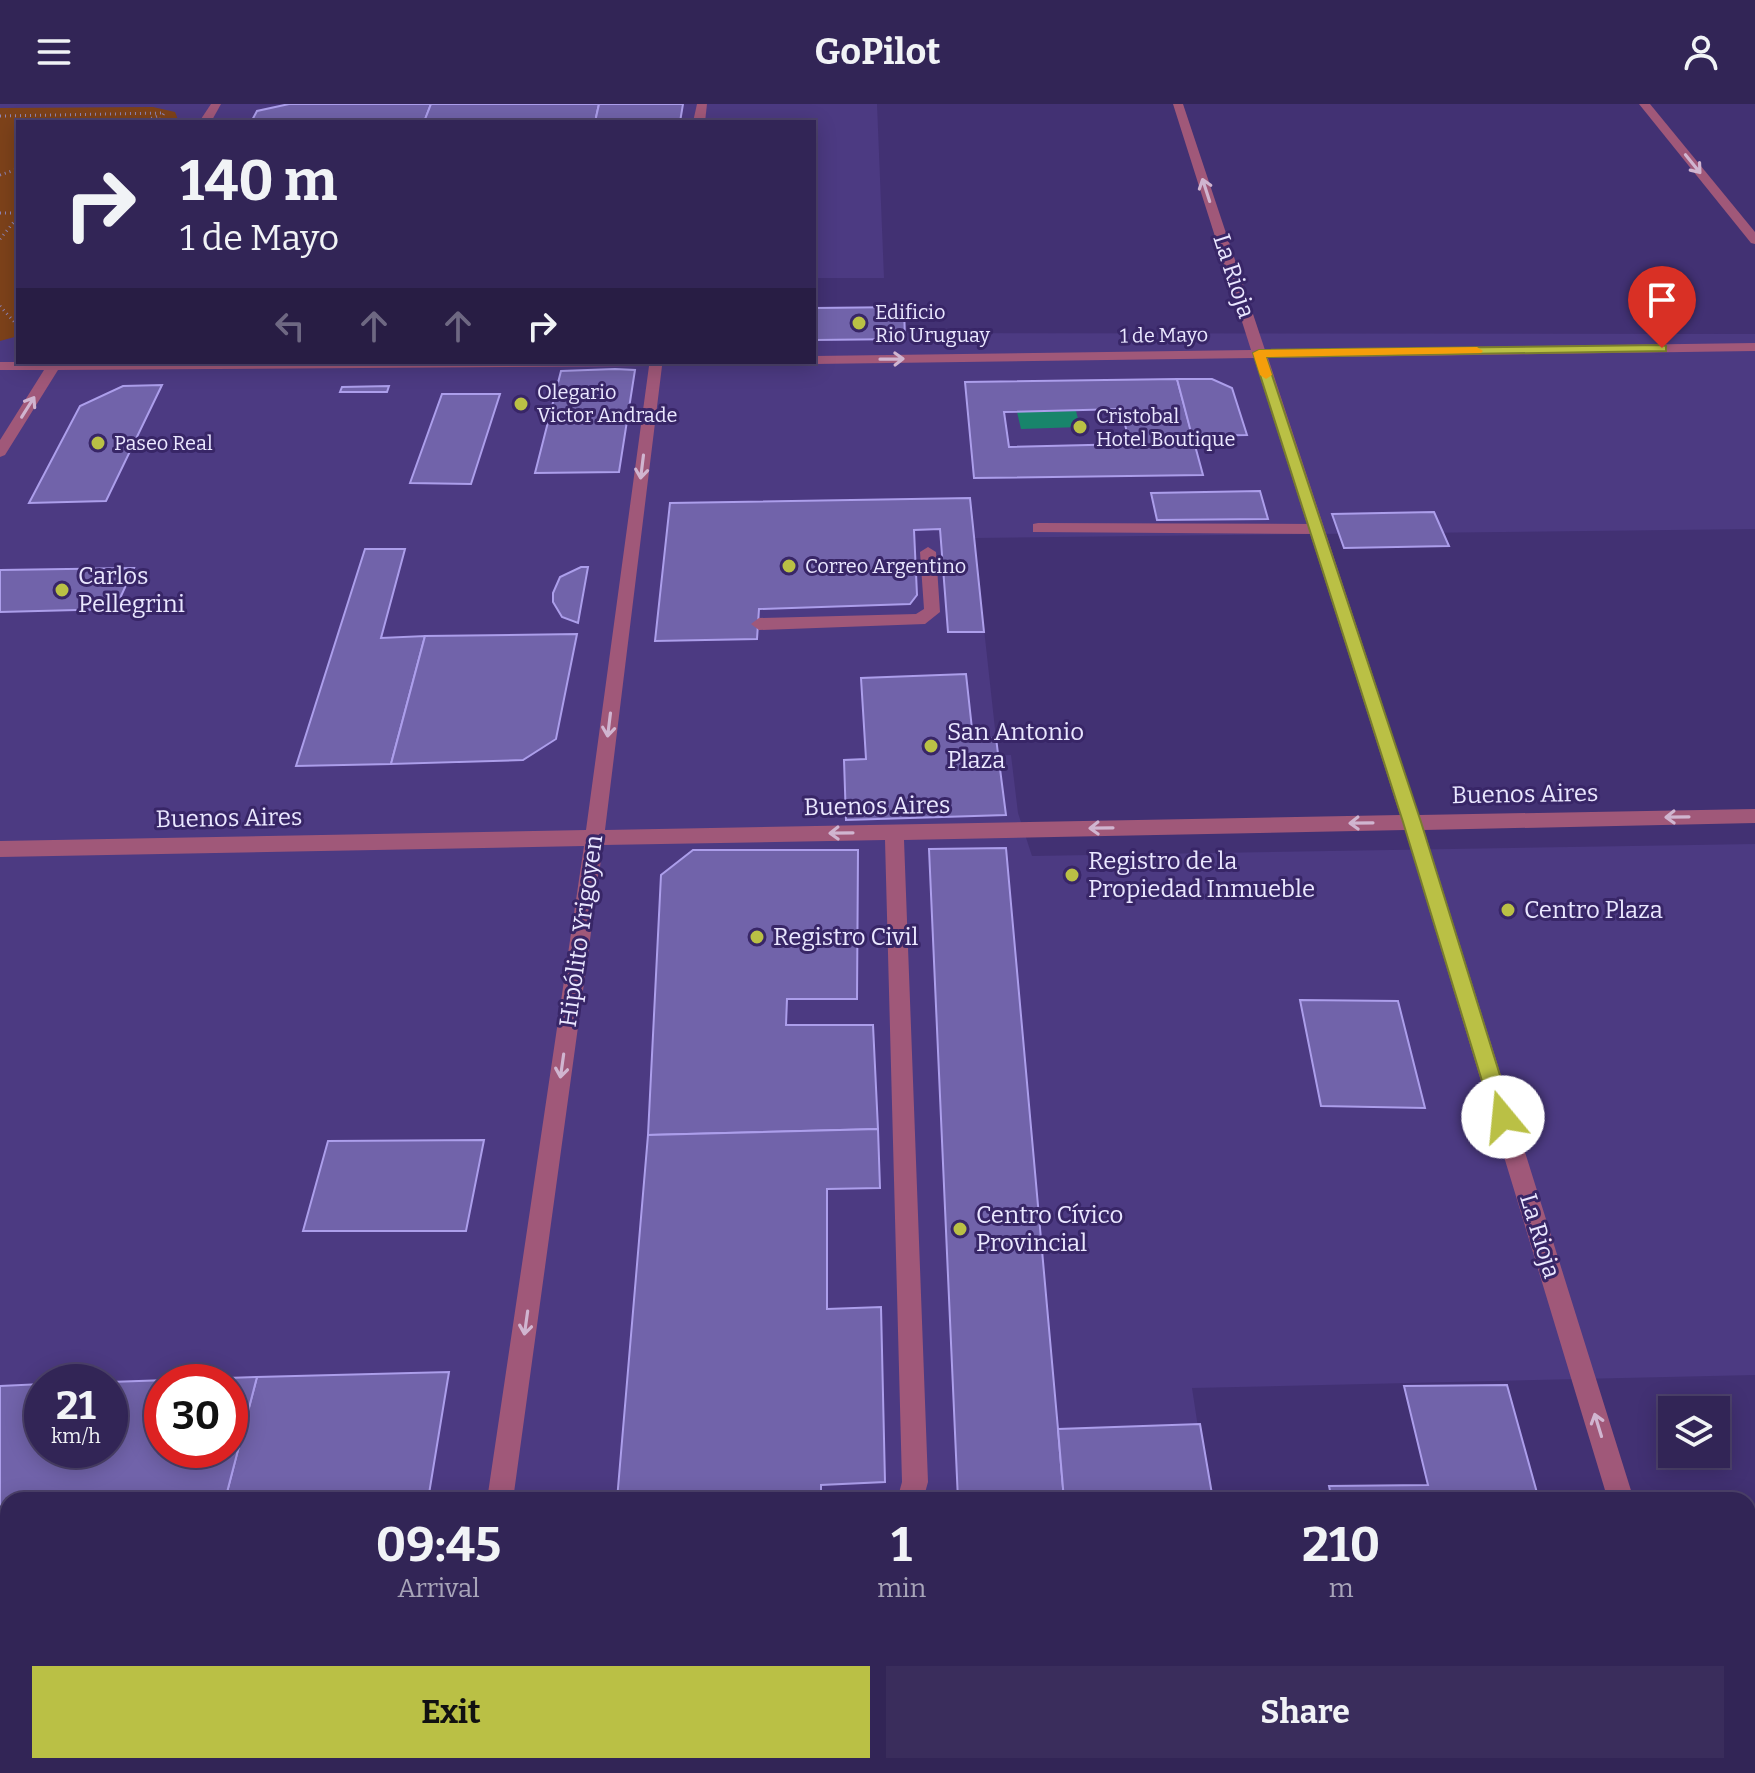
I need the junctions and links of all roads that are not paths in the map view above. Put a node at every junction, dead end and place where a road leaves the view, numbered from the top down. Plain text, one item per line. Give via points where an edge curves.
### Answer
1 (1178, 104) edge
2 (1644, 104) edge
3 (1755, 240) edge
4 (1755, 347) edge
5 (1259, 353) junction
6 (816, 360) edge
7 (54, 364) edge
8 (656, 364) edge
9 (0, 366) edge
10 (0, 452) edge
11 (1038, 528) dead end
12 (1316, 529) junction
13 (928, 552) dead end
14 (759, 624) dead end
15 (1755, 816) edge
16 (1412, 822) junction
17 (894, 832) junction
18 (595, 836) junction
19 (0, 849) edge
20 (501, 1492) edge
21 (912, 1492) edge
22 (1619, 1492) edge

5 -> 1 street, La Rioja
2 -> 3 street
4 - 5 street, 1 de Mayo
6 -> 5 street, 1 de Mayo
5 - 12 street, La Rioja
7 - 9 street
10 -> 7 street
8 -> 18 street, Hipólito Yrigoyen
11 - 12 street
12 - 16 street, La Rioja
13 - 14 street via 932,612 919,620
15 -> 16 street, Buenos Aires
16 -> 17 street, Buenos Aires
22 -> 16 street, La Rioja
17 -> 18 street, Buenos Aires
17 - 21 street
18 - 19 street, Buenos Aires
18 -> 20 street, Hipólito Yrigoyen

